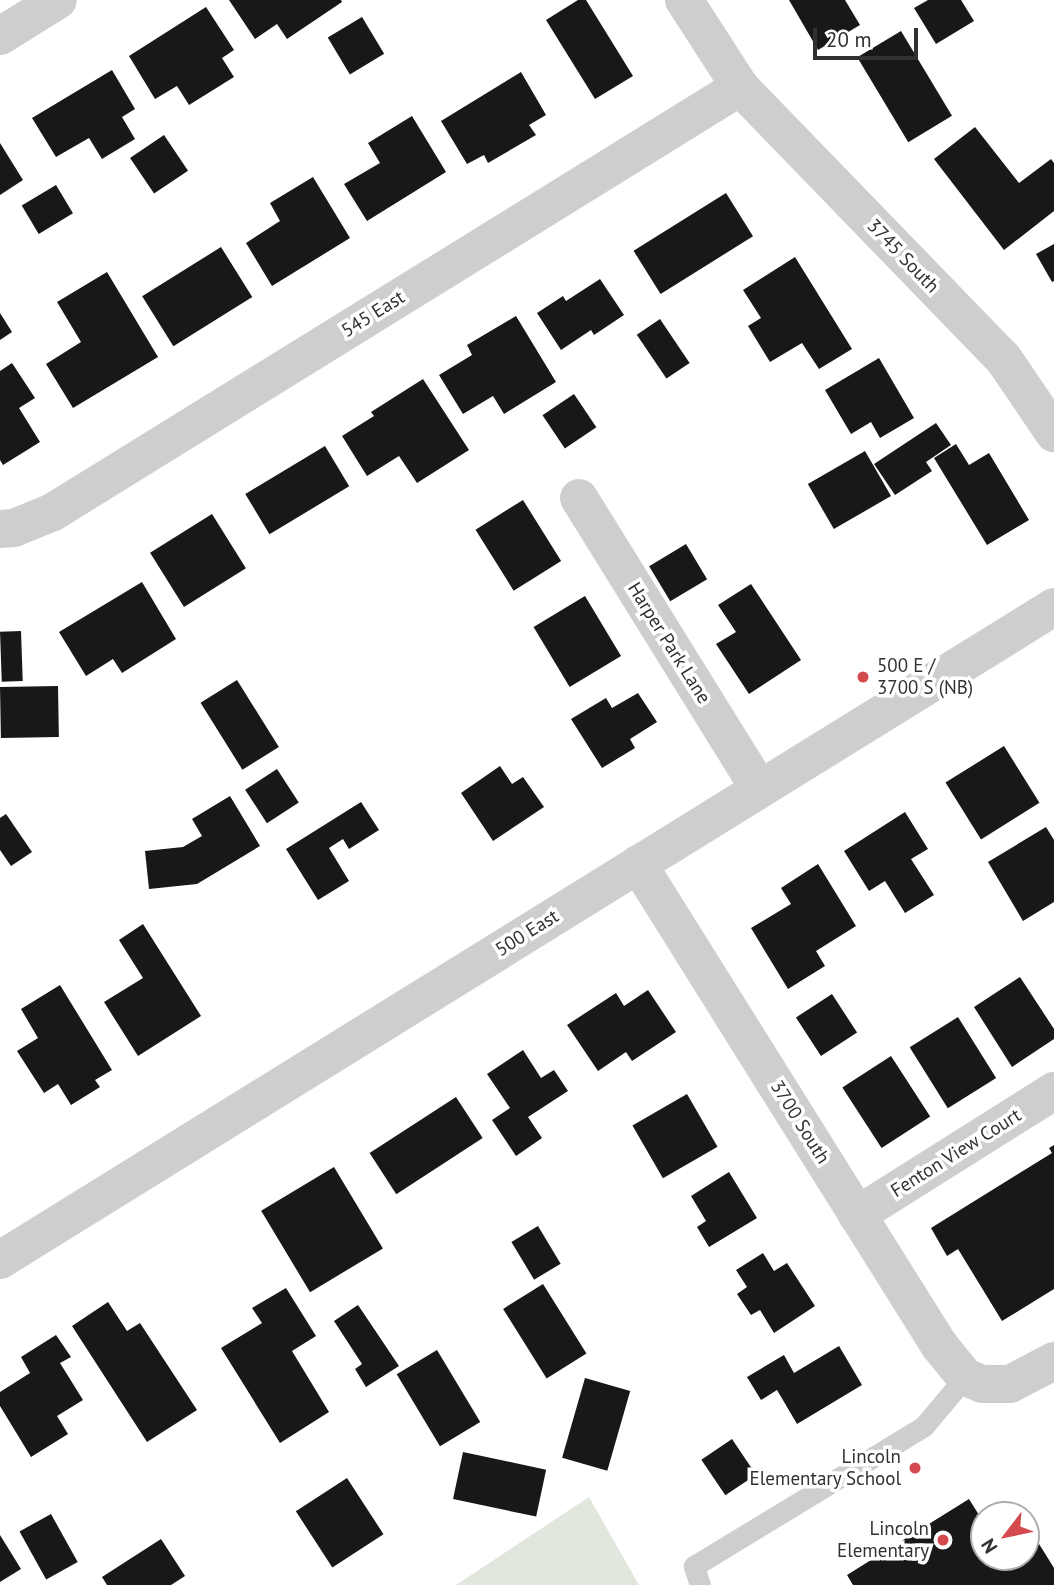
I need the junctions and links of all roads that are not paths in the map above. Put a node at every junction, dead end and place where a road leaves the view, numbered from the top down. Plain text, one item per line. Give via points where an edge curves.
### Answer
1 (58, 0) edge
2 (684, 0) edge
3 (0, 36) edge
4 (740, 87) junction
5 (1054, 433) edge
6 (579, 498) dead end
7 (0, 528) edge
8 (1054, 607) edge
9 (759, 788) junction
10 (638, 864) junction
11 (1054, 1091) edge
12 (857, 1215) junction
13 (0, 1260) edge
14 (1054, 1361) edge
15 (965, 1377) junction
16 (700, 1585) edge

1 - 3 street
2 - 4 street, 3745 South
4 - 5 street, 3745 South via 1003,358
4 - 7 street, 545 East via 53,512
6 - 9 street, Harper Park Lane
8 - 9 street, 500 East
9 - 10 street, 500 East
10 - 12 street, 3700 South
10 - 13 street, 500 East
11 - 12 street, Fenton View Court
12 - 15 street, 3700 South via 939,1345
14 - 15 street via 1010,1384 982,1384
15 - 16 lane via 924,1426 694,1566

